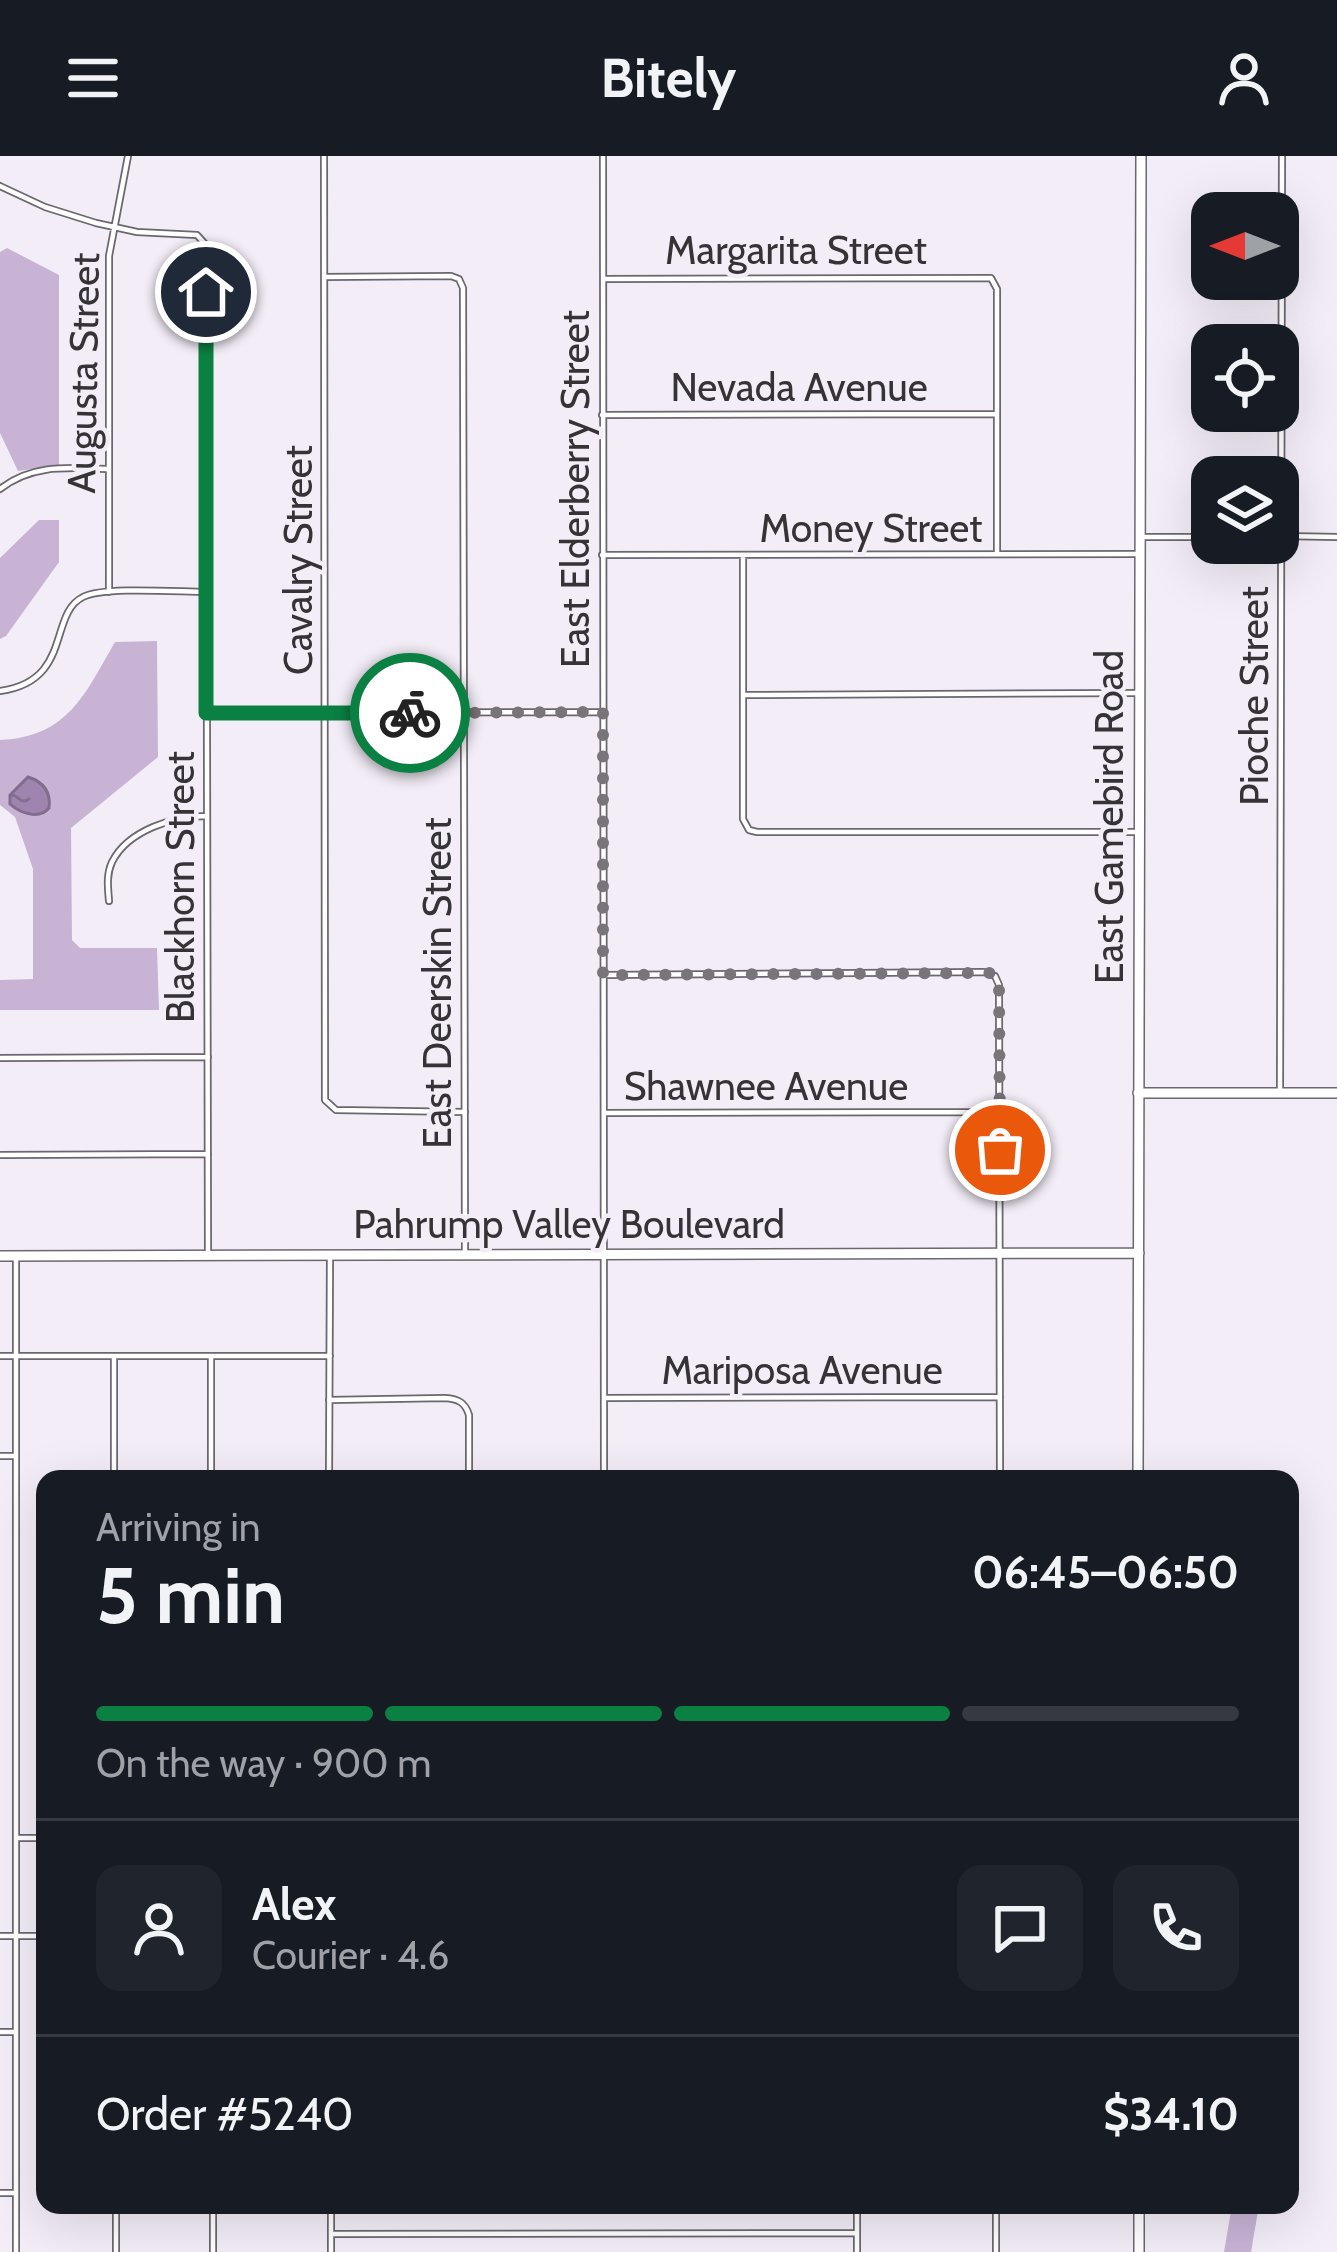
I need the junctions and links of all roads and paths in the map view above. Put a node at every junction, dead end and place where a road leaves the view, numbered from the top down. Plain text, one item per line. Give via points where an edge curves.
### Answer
1 (128, 156) edge
2 (324, 156) edge
3 (602, 156) edge
4 (1141, 156) edge
5 (1282, 156) edge
6 (0, 186) edge
7 (113, 227) junction
8 (324, 277) junction
9 (602, 279) junction
10 (997, 414) junction
11 (602, 415) junction
12 (1280, 456) edge
13 (109, 469) junction
14 (0, 488) edge
15 (1299, 536) edge
16 (1140, 537) junction
17 (1191, 537) edge
18 (1337, 537) edge
19 (998, 554) junction
20 (1140, 554) junction
21 (602, 555) junction
22 (743, 555) junction
23 (1279, 564) edge
24 (109, 592) junction
25 (206, 592) junction
26 (0, 691) edge
27 (1140, 693) junction
28 (743, 695) junction
29 (326, 712) junction
30 (464, 712) junction
31 (603, 712) junction
32 (206, 713) junction
33 (206, 816) junction
34 (1139, 832) junction
35 (109, 902) dead end
36 (603, 975) junction
37 (208, 1057) junction
38 (0, 1058) edge
39 (1138, 1093) junction
40 (1280, 1093) junction
41 (1337, 1093) edge
42 (465, 1112) junction
43 (1000, 1112) junction
44 (604, 1113) junction
45 (208, 1154) junction
46 (0, 1155) edge
47 (1000, 1253) junction
48 (1138, 1253) junction
49 (604, 1254) junction
50 (330, 1255) junction
51 (465, 1255) junction
52 (0, 1256) edge
53 (16, 1256) junction
54 (208, 1256) junction
55 (330, 1356) junction
56 (0, 1357) edge
57 (16, 1357) junction
58 (114, 1357) junction
59 (211, 1357) junction
60 (1000, 1397) junction
61 (604, 1398) junction
62 (329, 1400) junction
63 (0, 1456) edge
64 (16, 1456) junction
65 (114, 1470) edge
66 (211, 1470) edge
67 (329, 1470) edge
68 (469, 1470) edge
69 (604, 1470) edge
70 (1000, 1470) edge
71 (1138, 1470) edge
72 (16, 1838) junction
73 (36, 1838) edge
74 (0, 1936) edge
75 (16, 1936) junction
76 (36, 1936) edge
77 (0, 2032) edge
78 (16, 2032) junction
79 (0, 2193) edge
80 (16, 2193) junction
81 (116, 2214) edge
82 (213, 2214) edge
83 (331, 2214) edge
84 (856, 2214) edge
85 (995, 2214) edge
86 (1139, 2214) edge
87 (856, 2233) junction
88 (331, 2234) junction
89 (16, 2252) edge
90 (116, 2252) edge
91 (213, 2252) edge
92 (332, 2252) edge
93 (857, 2252) edge
94 (996, 2252) edge
95 (1139, 2252) edge

1 - 7 street, Augusta Street
2 - 8 street, Cavalry Street
3 - 9 street, East Elderberry Street
4 - 16 main road, East Gamebird Road
5 - 12 street, Pioche Street
6 - 7 street
7 - 13 street, Augusta Street
7 - 25 street, Blackhorn Street via 197,235 206,245
8 - 29 street, Cavalry Street
8 - 30 street, East Deerskin Street via 452,276 463,288
9 - 10 street, Margarita Street via 991,278 998,289
9 - 11 street, East Elderberry Street
10 - 11 street, Nevada Avenue
10 - 19 street
11 - 21 street, East Elderberry Street
13 - 14 street via 37,470
13 - 24 street, Augusta Street
15 - 18 street
16 - 17 street
16 - 20 main road, East Gamebird Road
19 - 20 street, Money Street
19 - 22 street, Money Street
20 - 27 main road, East Gamebird Road
21 - 22 street, Money Street
21 - 31 street, East Elderberry Street
22 - 28 street
23 - 40 street, Pioche Street
24 - 25 street
24 - 26 street via 74,602 47,665 31,681
25 - 32 street, Blackhorn Street
27 - 28 street
27 - 34 main road, East Gamebird Road
28 - 34 street via 743,819 757,832
29 - 30 street
29 - 32 street
29 - 42 street, Cavalry Street via 325,1100 353,1112
30 - 31 street
30 - 42 street, East Deerskin Street
31 - 36 street, East Elderberry Street
32 - 33 street, Blackhorn Street
33 - 35 street via 163,822 120,851 108,877
33 - 37 street, Blackhorn Street
34 - 39 main road, East Gamebird Road
36 - 43 street via 984,972 999,985
36 - 44 street, East Elderberry Street
37 - 38 street
37 - 45 street, Blackhorn Street
39 - 40 main road
39 - 48 main road, East Gamebird Road
40 - 41 main road
42 - 51 street, East Deerskin Street
43 - 44 street, Shawnee Avenue
43 - 47 street
44 - 49 street, East Elderberry Street
45 - 46 street
45 - 54 street, Blackhorn Street
47 - 48 main road, Pahrump Valley Boulevard
47 - 49 main road, Pahrump Valley Boulevard
47 - 60 street
48 - 71 main road, East Gamebird Road
49 - 51 main road, Pahrump Valley Boulevard
49 - 61 street, East Elderberry Street
50 - 51 main road, Pahrump Valley Boulevard
50 - 54 main road, Pahrump Valley Boulevard
50 - 55 street
52 - 53 main road, Pahrump Valley Boulevard
53 - 54 main road, Pahrump Valley Boulevard
53 - 57 street
55 - 59 street
55 - 62 street
56 - 57 street
57 - 58 street
57 - 64 street
58 - 59 street
58 - 65 street
59 - 66 street
60 - 61 street, Mariposa Avenue
60 - 70 street
61 - 69 street, East Elderberry Street
62 - 67 street
62 - 68 street via 464,1404
63 - 64 street
64 - 72 street
72 - 73 street
72 - 75 street
74 - 75 street
75 - 76 street
75 - 78 street
77 - 78 street
78 - 80 street
79 - 80 street
80 - 89 street
81 - 90 street
82 - 91 street
83 - 88 street
84 - 87 street
85 - 94 street
86 - 95 main road
87 - 88 street
87 - 93 street
88 - 92 street

